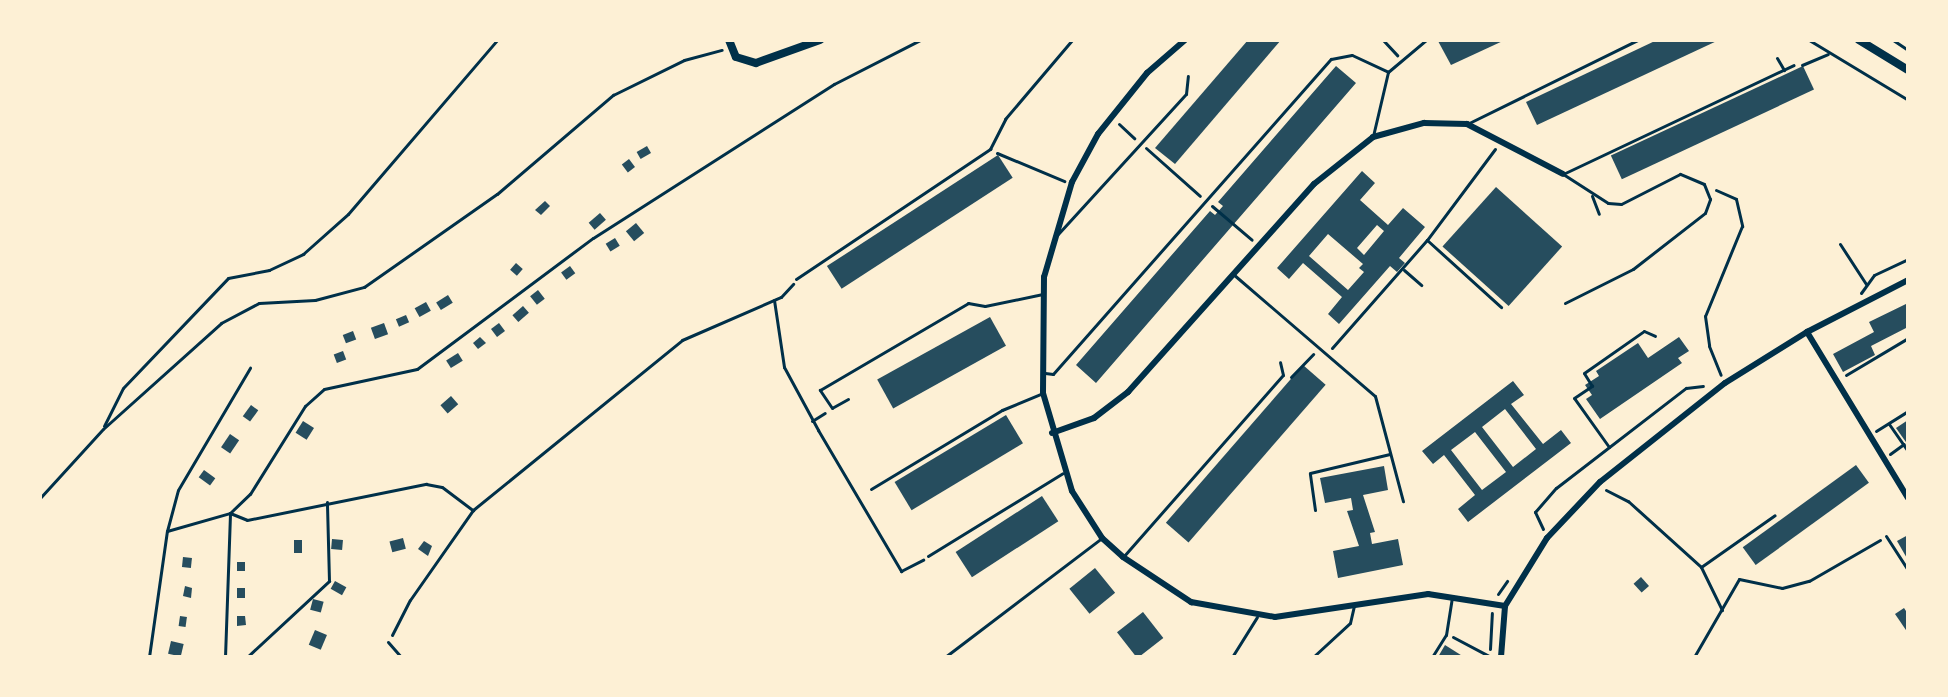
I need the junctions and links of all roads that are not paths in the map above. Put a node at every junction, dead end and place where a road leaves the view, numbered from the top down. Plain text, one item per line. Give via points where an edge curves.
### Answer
1 (820, 40) edge
2 (1072, 40) edge
3 (1185, 40) edge
4 (1426, 40) edge
5 (1638, 40) edge
6 (1859, 40) edge
7 (729, 44) edge
8 (1777, 58) dead end
9 (1794, 65) road end
10 (1784, 70) junction
11 (1908, 70) edge
12 (1388, 72) junction
13 (1188, 76) dead end
14 (1467, 124) junction
15 (1373, 137) junction
16 (1563, 174) junction
17 (1592, 196) junction
18 (1599, 214) dead end
19 (1055, 236) junction
20 (1233, 274) junction
21 (796, 279) road end
22 (1908, 280) edge
23 (1043, 294) junction
24 (1565, 303) dead end
25 (1807, 332) junction
26 (1280, 362) dead end
27 (1041, 373) junction
28 (1043, 393) junction
29 (848, 399) dead end
30 (1052, 433) junction
31 (1390, 454) junction
32 (1063, 473) junction
33 (871, 489) dead end
34 (1908, 498) edge
35 (1403, 501) dead end
36 (1315, 510) dead end
37 (1102, 538) junction
38 (1884, 538) road end
39 (928, 556) road end
40 (1123, 557) junction
41 (1908, 570) edge
42 (1452, 597) junction
43 (1354, 606) junction
44 (1505, 606) junction
45 (1257, 617) junction
46 (388, 642) road end
47 (401, 657) edge
48 (945, 657) edge
49 (1232, 657) edge
50 (1313, 657) edge
51 (1432, 657) edge
52 (1501, 657) edge

1 - 7 main road via 756,63 739,60
2 - 21 lane via 1005,119 990,149
3 - 19 street via 1110,116 1072,182
4 - 12 lane
5 - 14 lane
6 - 11 main road
8 - 10 lane
9 - 10 lane
10 - 16 lane
12 - 15 lane
12 - 27 lane via 1352,55 1331,59 1053,374
13 - 19 lane via 1186,94 1071,225
14 - 15 street via 1424,123
14 - 16 street
15 - 20 street via 1314,184
16 - 17 lane
17 - 18 lane
17 - 24 lane via 1621,204 1680,174 1704,184 1710,199 1705,213 1633,269
19 - 23 street
20 - 30 street via 1128,392 1094,418
20 - 31 lane via 1375,396
22 - 25 street
23 - 27 street
23 - 29 lane via 985,306 968,303 820,390 832,408
25 - 34 street
25 - 44 street via 1725,383 1600,482 1547,538
26 - 40 lane via 1283,375
27 - 28 street
28 - 30 street
28 - 33 lane via 1002,410
30 - 32 street
31 - 35 lane
31 - 36 lane via 1310,473
32 - 37 street
32 - 39 lane
37 - 40 street
37 - 48 lane
38 - 41 lane
40 - 45 street via 1191,602
42 - 43 street via 1428,594
42 - 44 street
42 - 51 lane via 1446,635
43 - 45 street
43 - 50 lane via 1350,623
44 - 52 street
45 - 49 lane
46 - 47 lane

